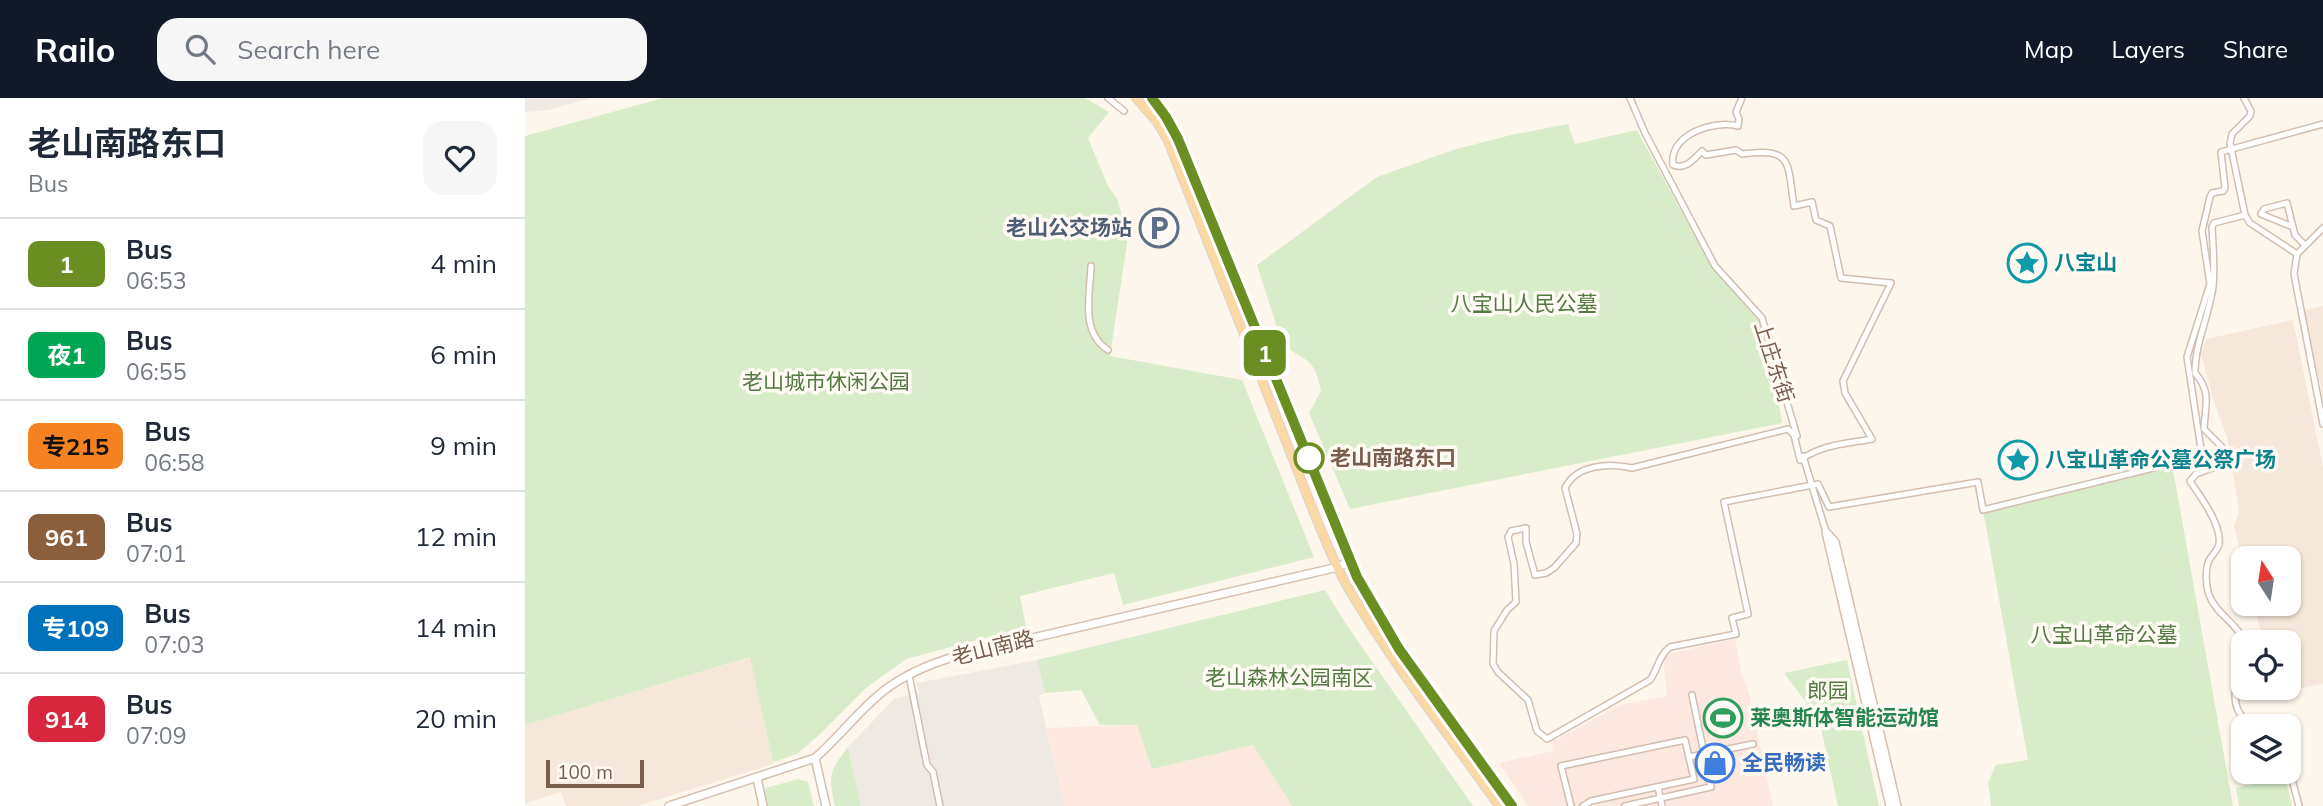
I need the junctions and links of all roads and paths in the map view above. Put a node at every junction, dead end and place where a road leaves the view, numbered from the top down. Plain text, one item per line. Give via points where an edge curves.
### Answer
1 (1108, 98) edge
2 (1152, 98) edge
3 (1630, 98) edge
4 (1742, 98) edge
5 (2244, 98) edge
6 (1140, 99) edge
7 (1124, 111) dead end
8 (2323, 124) edge
9 (2231, 149) junction
10 (2245, 215) junction
11 (2293, 227) junction
12 (2323, 229) edge
13 (2305, 246) junction
14 (2297, 254) junction
15 (1091, 266) dead end
16 (1108, 350) dead end
17 (2323, 424) edge
18 (1826, 532) junction
19 (1350, 561) junction
20 (1338, 567) junction
21 (2237, 630) edge
22 (909, 675) junction
23 (1692, 695) dead end
24 (1753, 744) dead end
25 (1704, 754) junction
26 (1689, 757) junction
27 (815, 758) junction
28 (757, 778) junction
29 (2293, 784) edge
30 (1658, 787) junction
31 (1660, 798) junction
32 (671, 806) edge
33 (763, 806) edge
34 (826, 806) edge
35 (940, 806) edge
36 (1499, 806) edge
37 (1512, 806) edge
38 (1571, 806) edge
39 (1583, 806) edge
40 (1625, 806) edge
41 (1662, 806) edge
42 (1890, 806) edge
43 (1897, 806) edge
44 (2299, 806) edge

1 - 7 street
2 - 19 main road via 1178,139
3 - 18 street, 上庄东街 via 1715,266 1762,318
4 - 9 street via 1736,113 1738,126 1715,125 1683,139 1674,152 1673,165 1691,163 1702,151 1706,155 1736,150 1781,155 1794,206 1812,202 1816,220 1830,226 1841,278 1891,283 1843,381 1845,393 1872,439 1821,448 1800,460 1788,429 1632,468 1610,465 1584,471 1565,488 1576,543 1554,568 1540,575 1535,575 1526,528 1511,531 1516,602 1494,631 1493,664 1528,700 1537,731 1548,739 1650,680 1670,647 1736,634 1732,618 1748,614 1724,502 1818,484 1829,507 1978,482 1983,510 2202,456 2187,357 2210,284 2202,231 2212,193 2225,188 2221,152
5 - 9 street via 2251,116 2232,134
6 - 20 main road via 1168,142
8 - 9 street
9 - 10 street
10 - 14 street
10 - 21 street via 2212,227 2212,289 2195,373 2207,396 2204,429 2223,448 2224,464 2196,474 2190,481 2210,512 2219,537 2219,547 2208,563 2209,594 2219,613
11 - 11 street via 2287,203 2261,214
11 - 13 street
12 - 13 street
13 - 14 street
14 - 17 street via 2294,274
15 - 16 street via 1090,330 1096,343
18 - 42 main road, 上庄东街
18 - 43 main road, 上庄东街 via 1838,552
19 - 20 main road, 老山南路
19 - 37 main road via 1399,649
20 - 22 main road, 老山南路 via 960,655
20 - 36 main road via 1392,656
22 - 27 main road, 老山南路 via 874,698
22 - 35 street
23 - 25 street
24 - 25 street
25 - 26 street
25 - 31 street via 1711,787
26 - 30 street via 1694,779
26 - 38 street via 1685,740 1561,766
27 - 28 main road, 老山南路
27 - 34 main road
28 - 32 main road, 老山南路
28 - 33 main road
29 - 44 street
30 - 31 street
30 - 39 street
31 - 40 street
31 - 41 street

